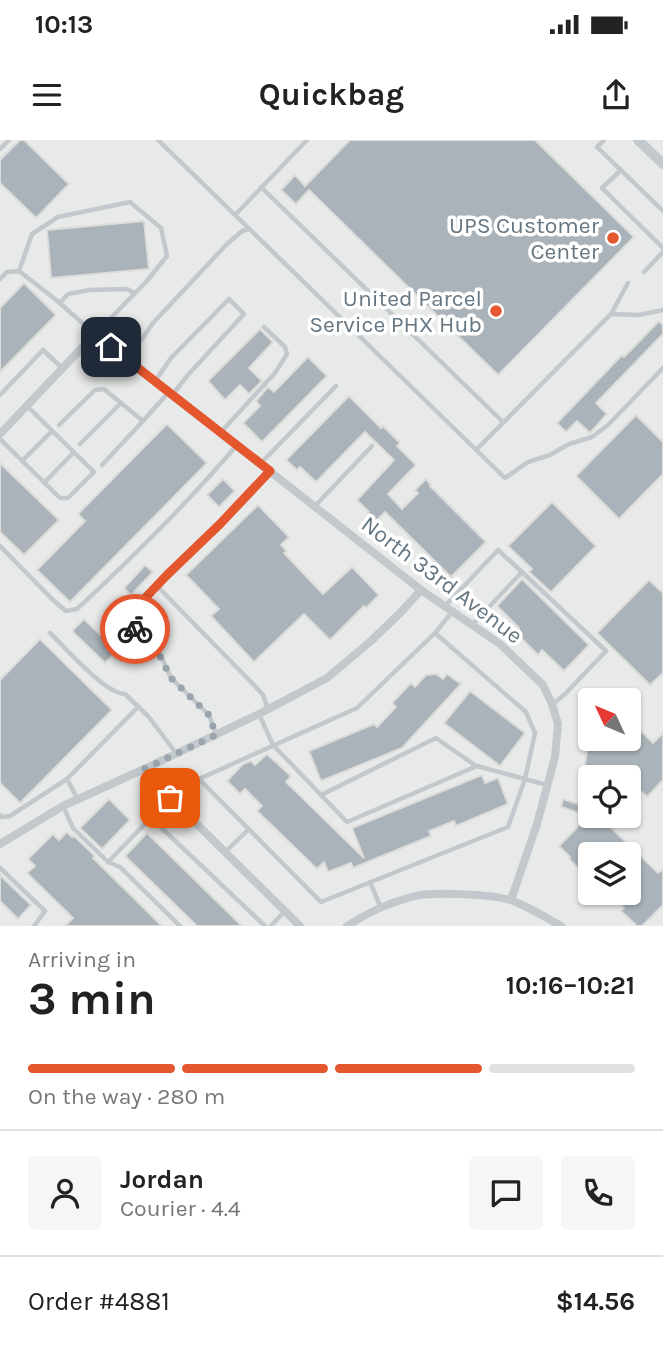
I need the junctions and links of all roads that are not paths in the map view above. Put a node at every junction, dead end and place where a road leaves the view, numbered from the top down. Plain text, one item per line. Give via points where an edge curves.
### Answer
1 (9, 140) edge
2 (158, 140) edge
3 (307, 140) edge
4 (604, 140) edge
5 (638, 140) edge
6 (0, 149) edge
7 (663, 164) edge
8 (621, 170) junction
9 (261, 187) junction
10 (663, 211) edge
11 (235, 215) junction
12 (249, 229) junction
13 (663, 250) edge
14 (19, 271) junction
15 (644, 272) dead end
16 (0, 279) edge
17 (628, 283) dead end
18 (134, 293) junction
19 (60, 303) junction
20 (663, 310) edge
21 (611, 314) junction
22 (264, 327) dead end
23 (95, 334) junction
24 (127, 360) junction
25 (663, 368) edge
26 (62, 369) junction
27 (155, 381) junction
28 (336, 386) dead end
29 (170, 393) junction
30 (0, 395) edge
31 (121, 403) junction
32 (27, 406) junction
33 (144, 421) junction
34 (503, 422) junction
35 (59, 425) dead end
36 (52, 430) junction
37 (221, 433) junction
38 (0, 436) edge
39 (80, 444) dead end
40 (237, 445) junction
41 (372, 446) dead end
42 (476, 450) junction
43 (74, 452) junction
44 (22, 461) junction
45 (261, 464) junction
46 (102, 465) dead end
47 (270, 471) junction
48 (44, 483) junction
49 (315, 506) junction
50 (0, 547) edge
51 (522, 572) junction
52 (157, 586) junction
53 (421, 590) junction
54 (445, 606) junction
55 (453, 611) junction
56 (472, 625) junction
57 (50, 633) dead end
58 (435, 633) junction
59 (552, 704) junction
60 (138, 707) junction
61 (268, 710) junction
62 (259, 714) junction
63 (216, 735) junction
64 (273, 745) junction
65 (177, 754) junction
66 (477, 766) junction
67 (142, 770) junction
68 (67, 779) junction
69 (525, 779) junction
70 (548, 785) junction
71 (321, 795) junction
72 (170, 798) junction
73 (77, 799) junction
74 (63, 806) junction
75 (0, 816) edge
76 (151, 818) junction
77 (248, 828) junction
78 (0, 844) edge
79 (225, 852) junction
80 (108, 862) junction
81 (0, 868) edge
82 (370, 882) junction
83 (511, 900) junction
84 (381, 909) junction
85 (285, 912) junction
86 (34, 926) edge
87 (180, 926) edge
88 (265, 926) edge
89 (271, 926) edge
90 (300, 926) edge
91 (347, 926) edge
92 (561, 926) edge

1 - 6 lane
2 - 11 lane
3 - 9 lane
4 - 8 lane via 597,147
5 - 7 street
8 - 10 lane
8 - 13 lane via 602,188
9 - 11 lane
9 - 34 lane
11 - 12 lane
12 - 24 lane via 226,245 153,323
12 - 42 lane
13 - 15 lane
14 - 16 lane via 7,272
14 - 18 lane via 32,234 58,217 130,202 161,228 167,256
14 - 19 lane
17 - 21 lane
18 - 19 lane via 127,289 89,290 68,293
18 - 23 lane
19 - 23 lane
20 - 21 lane
21 - 34 lane
22 - 37 lane via 287,354
23 - 24 street, North 33rd Avenue
23 - 26 street
24 - 27 street, North 33rd Avenue
25 - 42 lane via 592,437 527,461 505,478
26 - 30 lane via 43,350
26 - 32 street
27 - 29 street, North 33rd Avenue
27 - 29 lane via 171,358 229,299 244,314
28 - 45 lane
29 - 33 lane
29 - 37 street, North 33rd Avenue
31 - 33 lane
31 - 35 lane via 104,389 95,390
31 - 39 lane
32 - 36 lane
32 - 38 street
33 - 46 lane
34 - 42 lane
36 - 43 lane
36 - 44 lane
37 - 40 street, North 33rd Avenue
38 - 44 lane
40 - 45 street, North 33rd Avenue
40 - 50 lane via 134,556 77,609 66,611
41 - 49 lane
43 - 48 lane
43 - 48 lane via 94,472 68,498 60,498
44 - 48 lane
45 - 47 street, North 33rd Avenue
47 - 49 street, North 33rd Avenue
47 - 52 lane
49 - 53 street, North 33rd Avenue
51 - 54 lane via 498,550
51 - 56 lane
51 - 59 lane via 606,651
52 - 61 lane via 258,689
52 - 63 lane via 128,616 129,622 160,656 171,678 209,715
53 - 54 street, North 33rd Avenue
53 - 61 street via 327,678
54 - 55 street, North 33rd Avenue
55 - 56 street, North 33rd Avenue
55 - 58 lane
56 - 59 street, North 33rd Avenue via 500,644 543,685
57 - 60 lane via 106,688 125,694
58 - 64 lane via 357,708
58 - 69 lane via 526,712 535,733
59 - 70 street, North 33rd Avenue via 558,724
60 - 65 lane
60 - 68 lane
61 - 62 street
62 - 63 street
62 - 64 lane
63 - 65 street
64 - 71 lane
64 - 77 lane via 199,779
65 - 67 street
66 - 69 lane
66 - 71 lane via 436,738
66 - 71 lane via 347,822
67 - 72 street
67 - 73 street
68 - 73 lane
68 - 75 lane via 10,817
69 - 70 lane
69 - 82 lane via 508,827
70 - 83 street, North 33rd Avenue
72 - 76 lane
72 - 79 street
73 - 74 street
74 - 78 street
74 - 80 lane via 73,828
76 - 80 lane
76 - 88 lane
77 - 79 lane
77 - 82 lane via 321,902
79 - 85 street
80 - 87 lane via 120,867
81 - 86 lane via 45,911
82 - 84 lane
83 - 84 street via 413,896
83 - 92 street
84 - 91 street
85 - 89 lane
85 - 90 street

